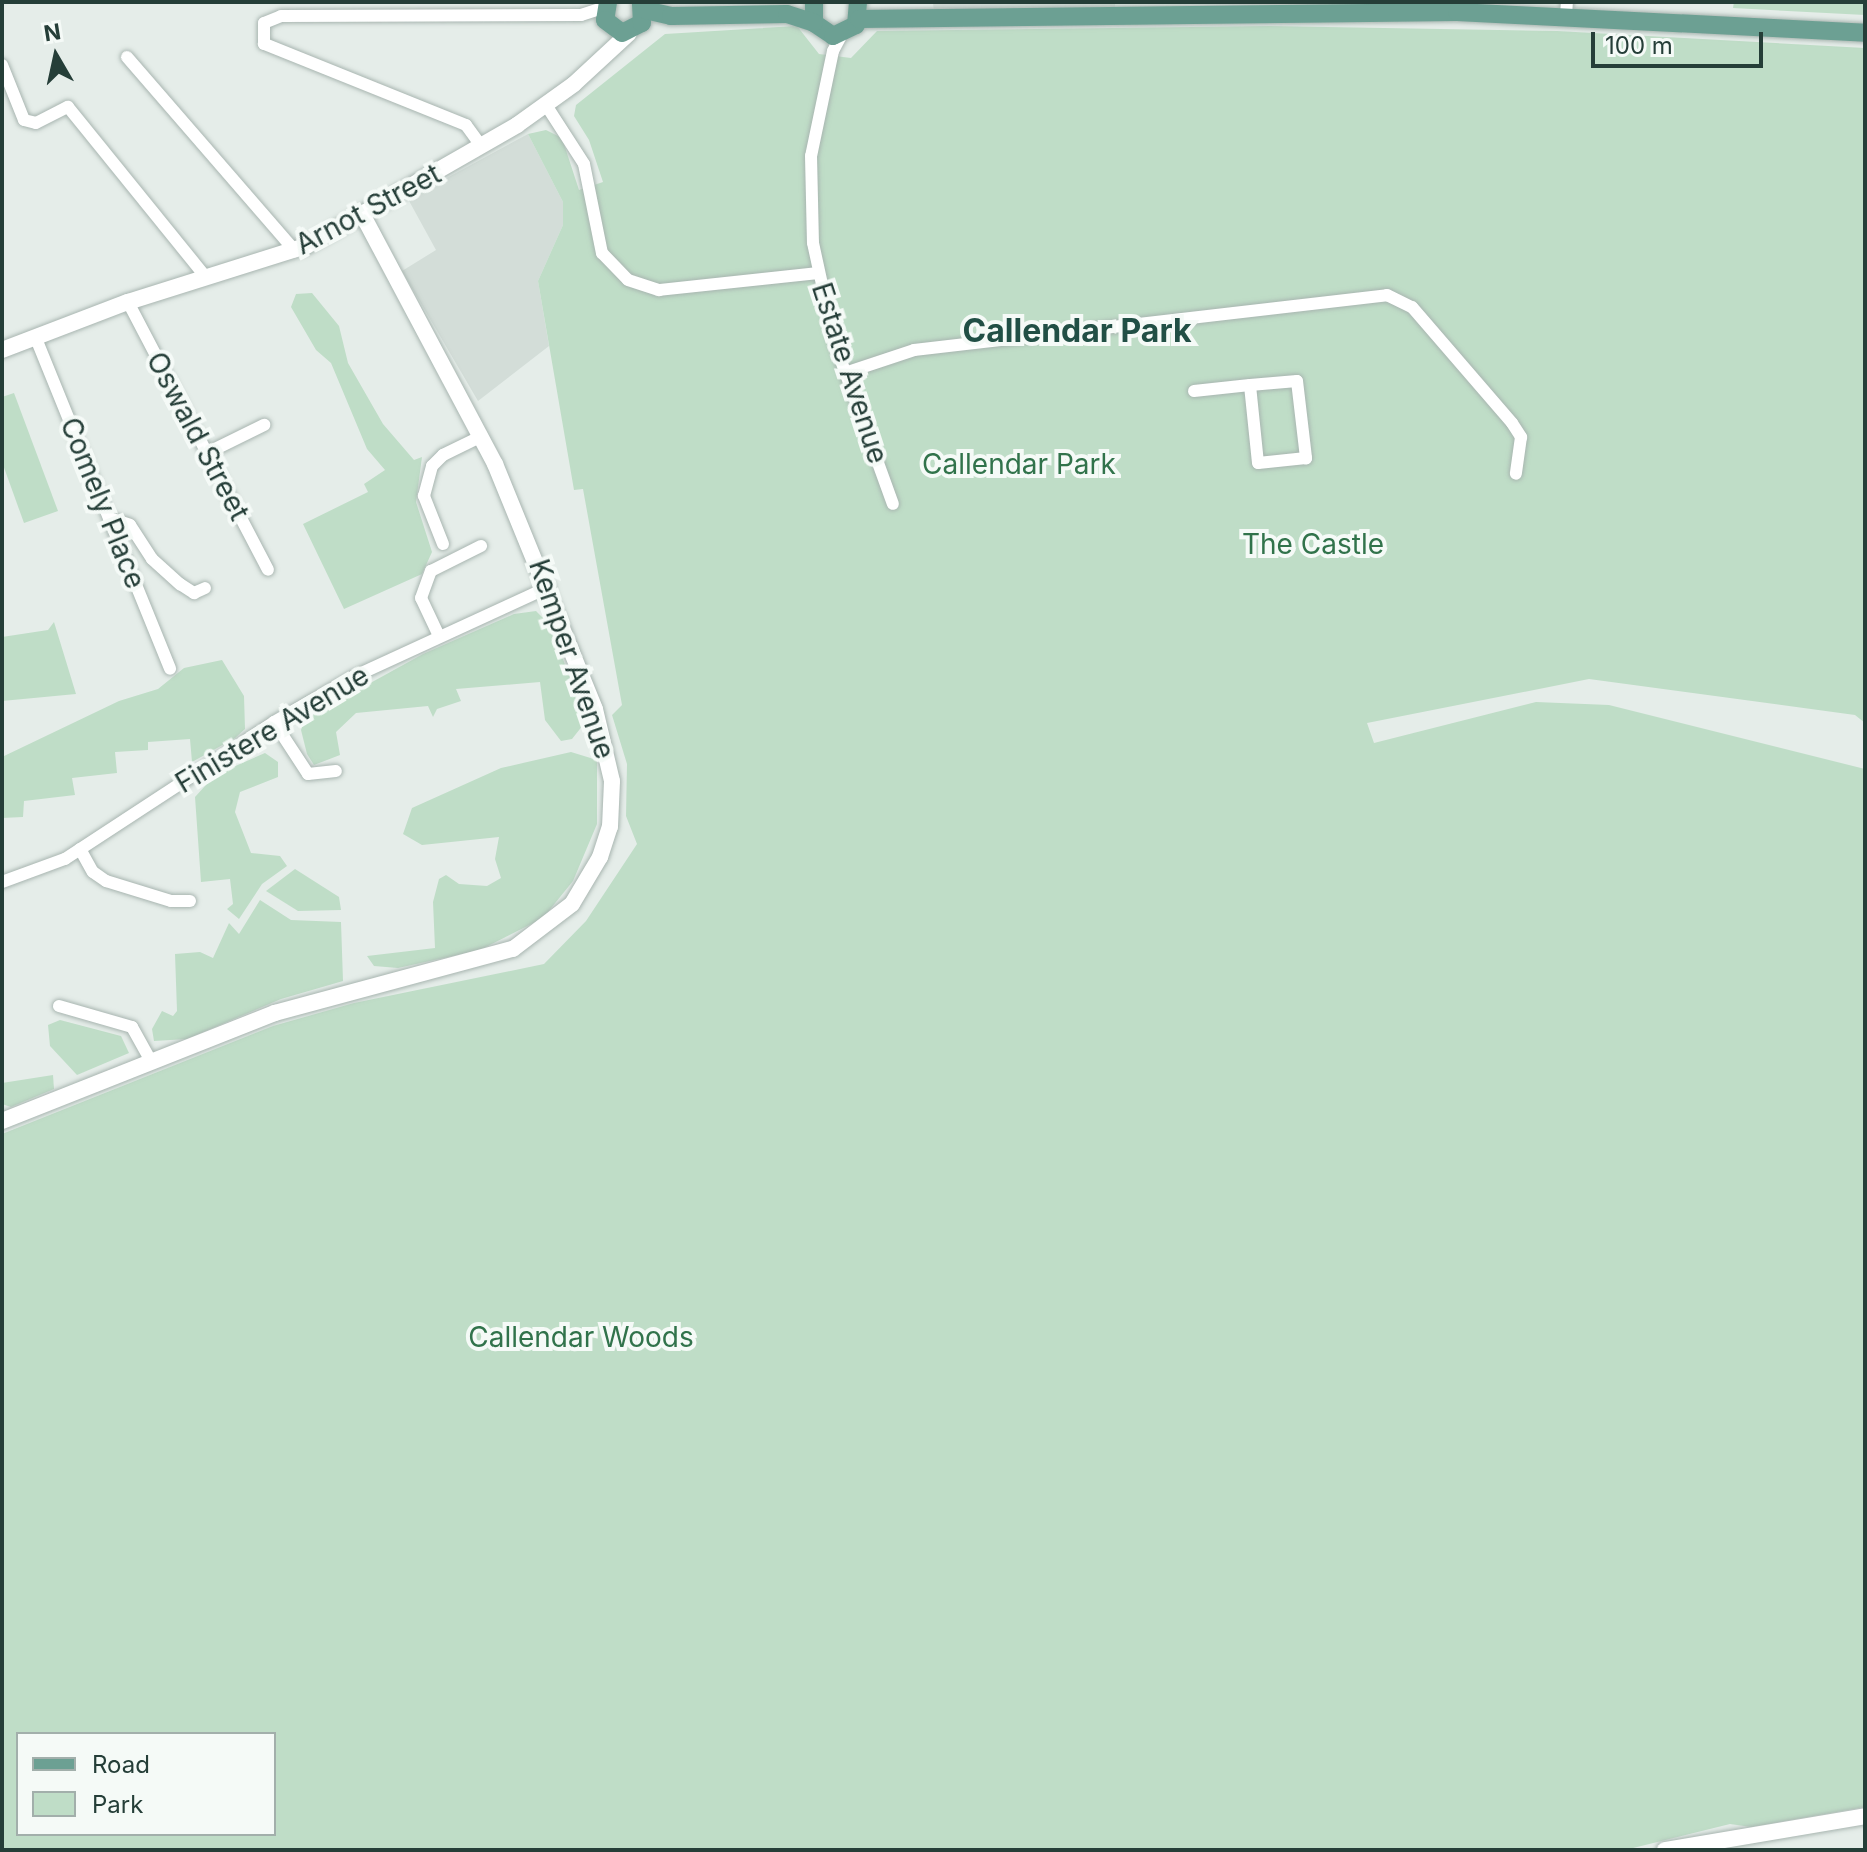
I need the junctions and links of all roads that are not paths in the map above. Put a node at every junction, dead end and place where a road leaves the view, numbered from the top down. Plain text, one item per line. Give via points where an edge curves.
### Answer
1 (811, 2) edge
2 (1115, 8) edge
3 (1567, 8) edge
4 (859, 9) edge
5 (787, 14) junction
6 (581, 15) junction
7 (623, 20) edge
8 (1865, 33) edge
9 (828, 36) junction
10 (127, 57) dead end
11 (2, 65) edge
12 (6, 84) edge
13 (546, 105) junction
14 (482, 147) junction
15 (362, 214) junction
16 (295, 251) junction
17 (817, 273) junction
18 (205, 276) junction
19 (128, 302) junction
20 (35, 336) junction
21 (2, 350) edge
22 (845, 373) junction
23 (1250, 385) junction
24 (1194, 391) dead end
25 (264, 425) dead end
26 (482, 436) junction
27 (207, 453) junction
28 (1516, 474) dead end
29 (893, 504) dead end
30 (109, 518) junction
31 (443, 544) dead end
32 (481, 546) dead end
33 (268, 570) dead end
34 (549, 587) junction
35 (205, 588) dead end
36 (439, 636) junction
37 (170, 669) dead end
38 (274, 722) junction
39 (336, 771) dead end
40 (80, 849) junction
41 (2, 882) edge
42 (190, 901) dead end
43 (59, 1006) dead end
44 (144, 1017) dead end
45 (132, 1027) junction
46 (152, 1063) junction
47 (2, 1121) edge
48 (1865, 1816) edge
49 (1665, 1850) edge

1 - 5 main road
1 - 9 main road
2 - 3 main road
2 - 4 main road via 886,16
3 - 8 main road
4 - 9 main road
5 - 7 main road
5 - 9 main road
6 - 7 street
6 - 7 street
6 - 14 street via 275,16 261,29 264,44 466,125
7 - 13 street, Arnot Street
9 - 17 street, Estate Avenue via 810,168
10 - 16 street
11 - 12 street
12 - 18 street via 24,120 32,123 68,107
13 - 14 street, Arnot Street
13 - 17 street via 584,164 602,253 628,280 659,290
14 - 15 street, Arnot Street
15 - 16 street, Arnot Street
15 - 26 street, Kemper Avenue
16 - 18 street, Arnot Street
17 - 22 street, Estate Avenue
18 - 19 street, Arnot Street
19 - 20 street, Arnot Street
19 - 27 street, Oswald Street
20 - 21 street, Arnot Street
20 - 30 street, Comely Place
22 - 28 street via 914,350 1387,295 1412,307 1512,423 1521,437
22 - 29 street, Estate Avenue
23 - 23 street via 1258,463 1306,458 1297,381
23 - 24 street
25 - 27 street
26 - 31 street via 432,466 424,496
26 - 34 street, Kemper Avenue
27 - 33 street, Oswald Street
30 - 35 street via 130,525 152,559 180,584 194,593
30 - 37 street, Comely Place
32 - 36 street via 431,571 421,598
34 - 36 street, Finistere Avenue
34 - 46 street, Kemper Avenue via 600,724 612,781 606,842 572,904 513,949 275,1013
36 - 38 street, Finistere Avenue
38 - 39 street via 308,774
38 - 40 street, Finistere Avenue
40 - 41 street, Finistere Avenue
40 - 42 street via 93,872 106,881 171,901
43 - 45 street
44 - 45 street
45 - 46 street
46 - 47 street, Kemper Avenue
48 - 49 street

